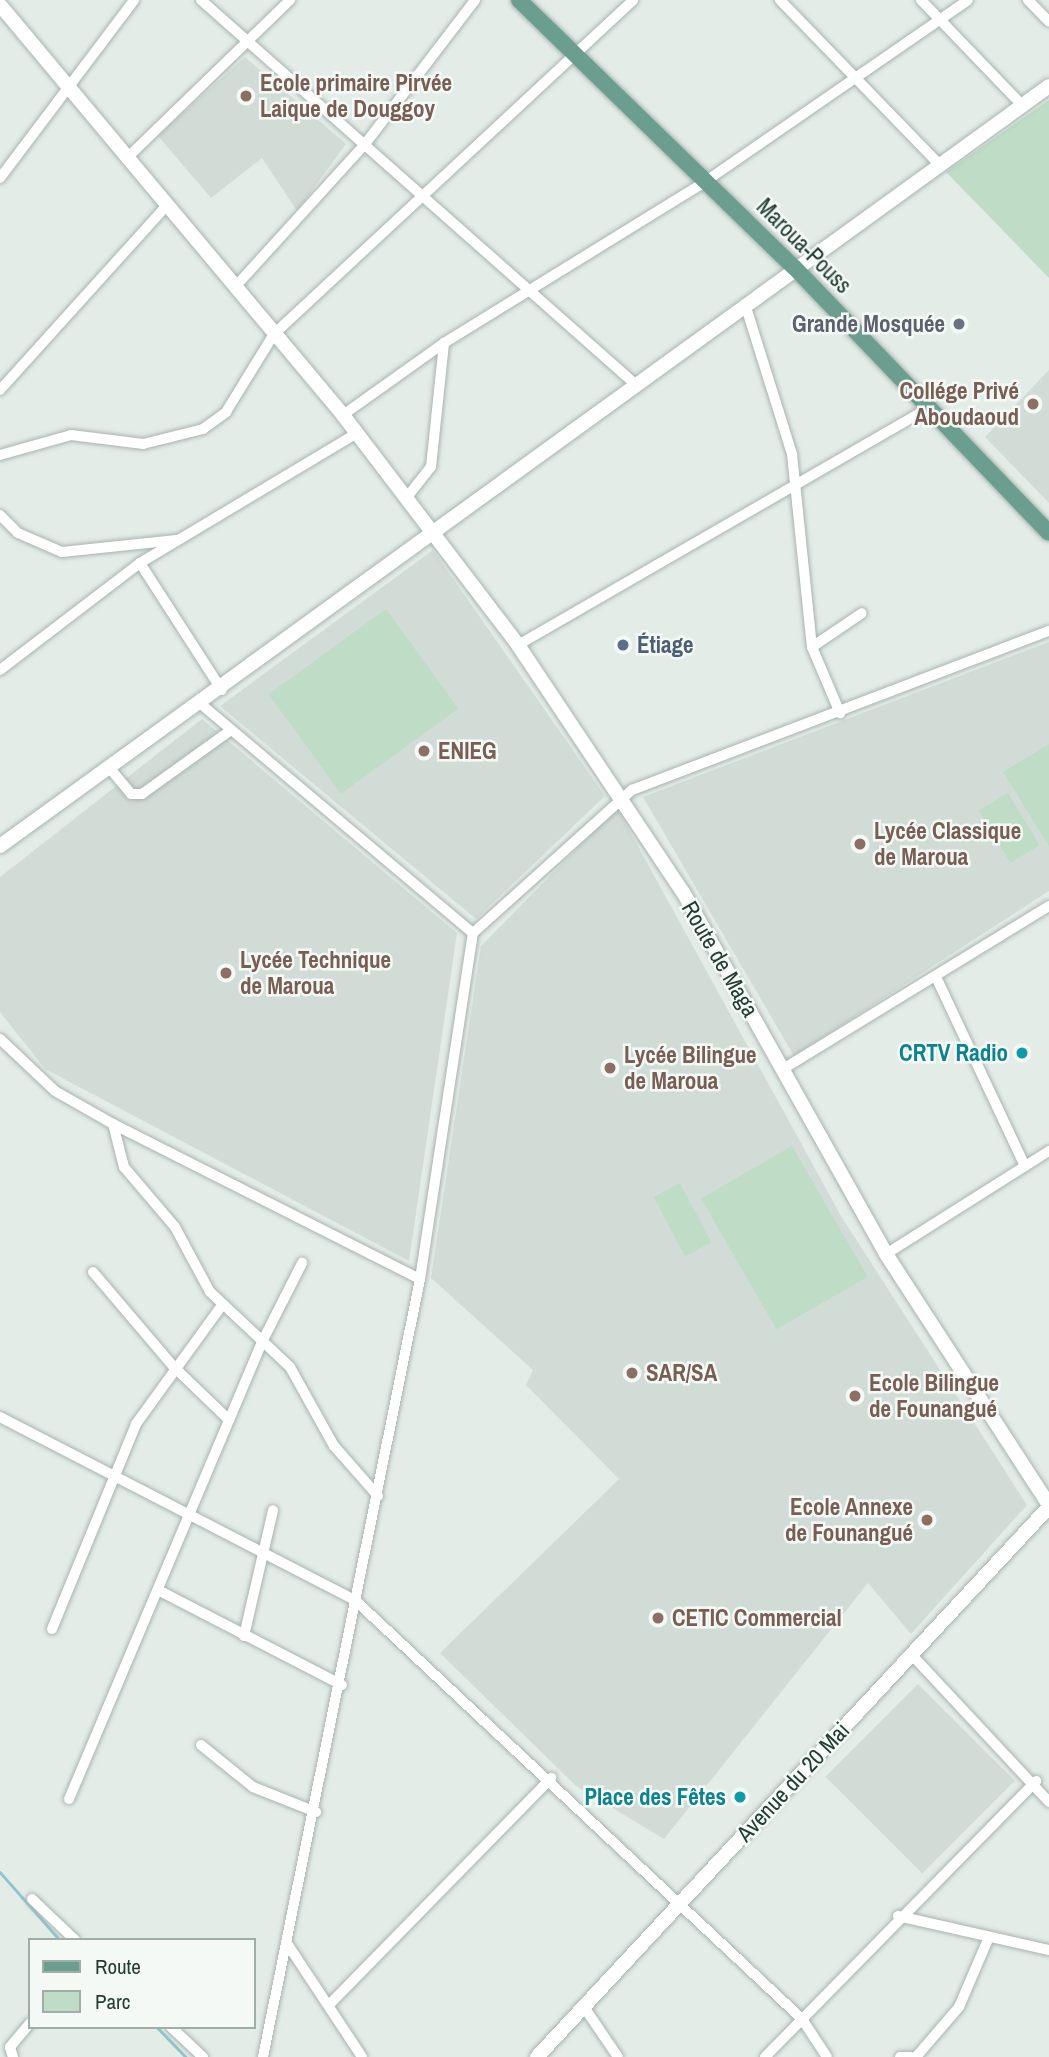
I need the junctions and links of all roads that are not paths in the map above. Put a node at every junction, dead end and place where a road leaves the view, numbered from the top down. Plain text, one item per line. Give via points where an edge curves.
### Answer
1 (134, 0) edge
2 (201, 0) edge
3 (290, 0) edge
4 (475, 0) edge
5 (519, 0) edge
6 (633, 0) edge
7 (780, 0) edge
8 (921, 0) edge
9 (968, 0) edge
10 (1028, 0) edge
11 (0, 5) edge
12 (941, 21) junction
13 (1049, 22) edge
14 (247, 41) junction
15 (577, 53) junction
16 (855, 77) junction
17 (1049, 86) edge
18 (70, 89) junction
19 (1023, 106) junction
20 (365, 145) junction
21 (128, 157) junction
22 (939, 164) junction
23 (0, 178) edge
24 (706, 181) junction
25 (421, 193) junction
26 (167, 205) junction
27 (794, 267) junction
28 (235, 287) junction
29 (531, 291) junction
30 (746, 304) junction
31 (274, 334) junction
32 (444, 343) junction
33 (635, 384) junction
34 (0, 390) edge
35 (930, 407) junction
36 (343, 415) junction
37 (357, 433) junction
38 (0, 455) edge
39 (795, 486) junction
40 (408, 496) junction
41 (0, 515) edge
42 (1049, 533) edge
43 (436, 535) junction
44 (177, 540) junction
45 (140, 563) junction
46 (862, 613) dead end
47 (1049, 631) edge
48 (518, 645) junction
49 (812, 647) junction
50 (0, 670) edge
51 (222, 690) junction
52 (202, 705) junction
53 (840, 713) junction
54 (231, 730) junction
55 (112, 771) junction
56 (622, 796) junction
57 (0, 846) edge
58 (1049, 906) edge
59 (473, 933) junction
60 (936, 977) junction
61 (0, 1039) edge
62 (783, 1069) junction
63 (113, 1124) junction
64 (1049, 1151) edge
65 (1025, 1166) junction
66 (886, 1254) junction
67 (302, 1263) dead end
68 (93, 1272) dead end
69 (420, 1279) junction
70 (222, 1304) junction
71 (262, 1342) junction
72 (173, 1366) junction
73 (0, 1417) edge
74 (229, 1420) junction
75 (115, 1474) junction
76 (378, 1496) junction
77 (1049, 1506) edge
78 (274, 1510) dead end
79 (190, 1513) junction
80 (264, 1552) junction
81 (158, 1590) junction
82 (356, 1601) junction
83 (51, 1629) dead end
84 (244, 1636) junction
85 (912, 1655) junction
86 (342, 1685) junction
87 (201, 1745) dead end
88 (551, 1778) junction
89 (1036, 1781) junction
90 (69, 1799) dead end
91 (1049, 1802) edge
92 (316, 1812) junction
93 (32, 1899) dead end
94 (681, 1904) junction
95 (898, 1916) junction
96 (989, 1937) junction
97 (73, 1938) edge
98 (288, 1945) junction
99 (1049, 1950) edge
100 (329, 2005) junction
101 (584, 2007) junction
102 (802, 2019) junction
103 (28, 2026) edge
104 (173, 2029) edge
105 (13, 2057) edge
106 (203, 2057) edge
107 (263, 2057) edge
108 (362, 2057) edge
109 (537, 2057) edge
110 (618, 2057) edge
111 (765, 2057) edge
112 (827, 2057) edge
113 (900, 2057) edge
114 (914, 2057) edge

1 - 18 street
2 - 14 street
3 - 14 street
4 - 20 street
5 - 15 main road, Maroua-Pouss
6 - 15 street
7 - 16 street
8 - 12 street
9 - 12 street
10 - 13 street
11 - 18 main road, Route de Maga
12 - 16 street
12 - 19 street
14 - 20 street
14 - 21 street
15 - 24 main road, Maroua-Pouss
15 - 25 street
16 - 22 street
16 - 24 street
17 - 19 main road
18 - 21 main road, Route de Maga
18 - 23 street
19 - 22 main road
20 - 25 street
20 - 28 street
21 - 26 main road, Route de Maga
22 - 27 main road
24 - 27 main road, Maroua-Pouss
24 - 29 street
25 - 29 street
25 - 31 street
26 - 28 main road, Route de Maga
26 - 34 street
27 - 30 main road
27 - 35 main road, Maroua-Pouss
28 - 31 main road, Route de Maga
29 - 32 street
29 - 33 street
30 - 33 main road
30 - 39 street via 775,384
31 - 36 main road, Route de Maga
31 - 38 street via 226,412 190,434 143,444 71,435
32 - 36 street
32 - 40 street via 431,467
33 - 43 main road
35 - 39 street
35 - 42 main road, Maroua-Pouss
36 - 37 main road, Route de Maga
37 - 40 main road, Route de Maga
37 - 44 street
39 - 48 street
39 - 49 street
40 - 43 main road, Route de Maga
41 - 44 street via 18,533 62,552
43 - 48 main road, Route de Maga
43 - 51 main road
44 - 45 street
45 - 50 street
45 - 51 street
46 - 49 street
47 - 53 street
48 - 56 main road, Route de Maga
49 - 53 street
51 - 52 main road
52 - 54 street
52 - 55 main road
53 - 56 street
54 - 55 street via 142,794 131,794
54 - 59 street
55 - 57 main road
56 - 59 street
56 - 62 main road, Route de Maga
58 - 60 street
59 - 69 street
60 - 62 street
60 - 65 street
61 - 63 street via 55,1091
62 - 66 main road, Route de Maga
63 - 69 street
63 - 70 street via 124,1167 165,1214
64 - 65 street
65 - 66 street
66 - 77 main road, Route de Maga
67 - 71 street
68 - 72 street
69 - 76 street
70 - 71 street
70 - 72 street
71 - 74 street
71 - 76 street via 295,1374 334,1446
72 - 74 street
72 - 75 street
73 - 75 street
74 - 79 street
75 - 79 street
75 - 83 street
76 - 82 street
77 - 85 main road, Avenue du 20 Mai
78 - 80 street
79 - 80 street
79 - 81 street
80 - 82 street
80 - 84 street
81 - 84 street
81 - 90 street
82 - 86 street
82 - 88 street
84 - 86 street
85 - 89 street
85 - 94 main road, Avenue du 20 Mai
86 - 92 street
87 - 92 street via 253,1787
88 - 94 street
88 - 100 street
89 - 91 street
89 - 95 street
92 - 98 street
93 - 97 street
94 - 101 main road, Avenue du 20 Mai
94 - 102 street
95 - 96 street
95 - 102 street
96 - 99 street
96 - 114 street via 959,2007
98 - 100 street
98 - 107 street
100 - 108 street
101 - 109 main road, Avenue du 20 Mai
101 - 110 street
102 - 111 street
102 - 112 street
103 - 105 street via 10,2047
104 - 106 street
113 - 114 street

